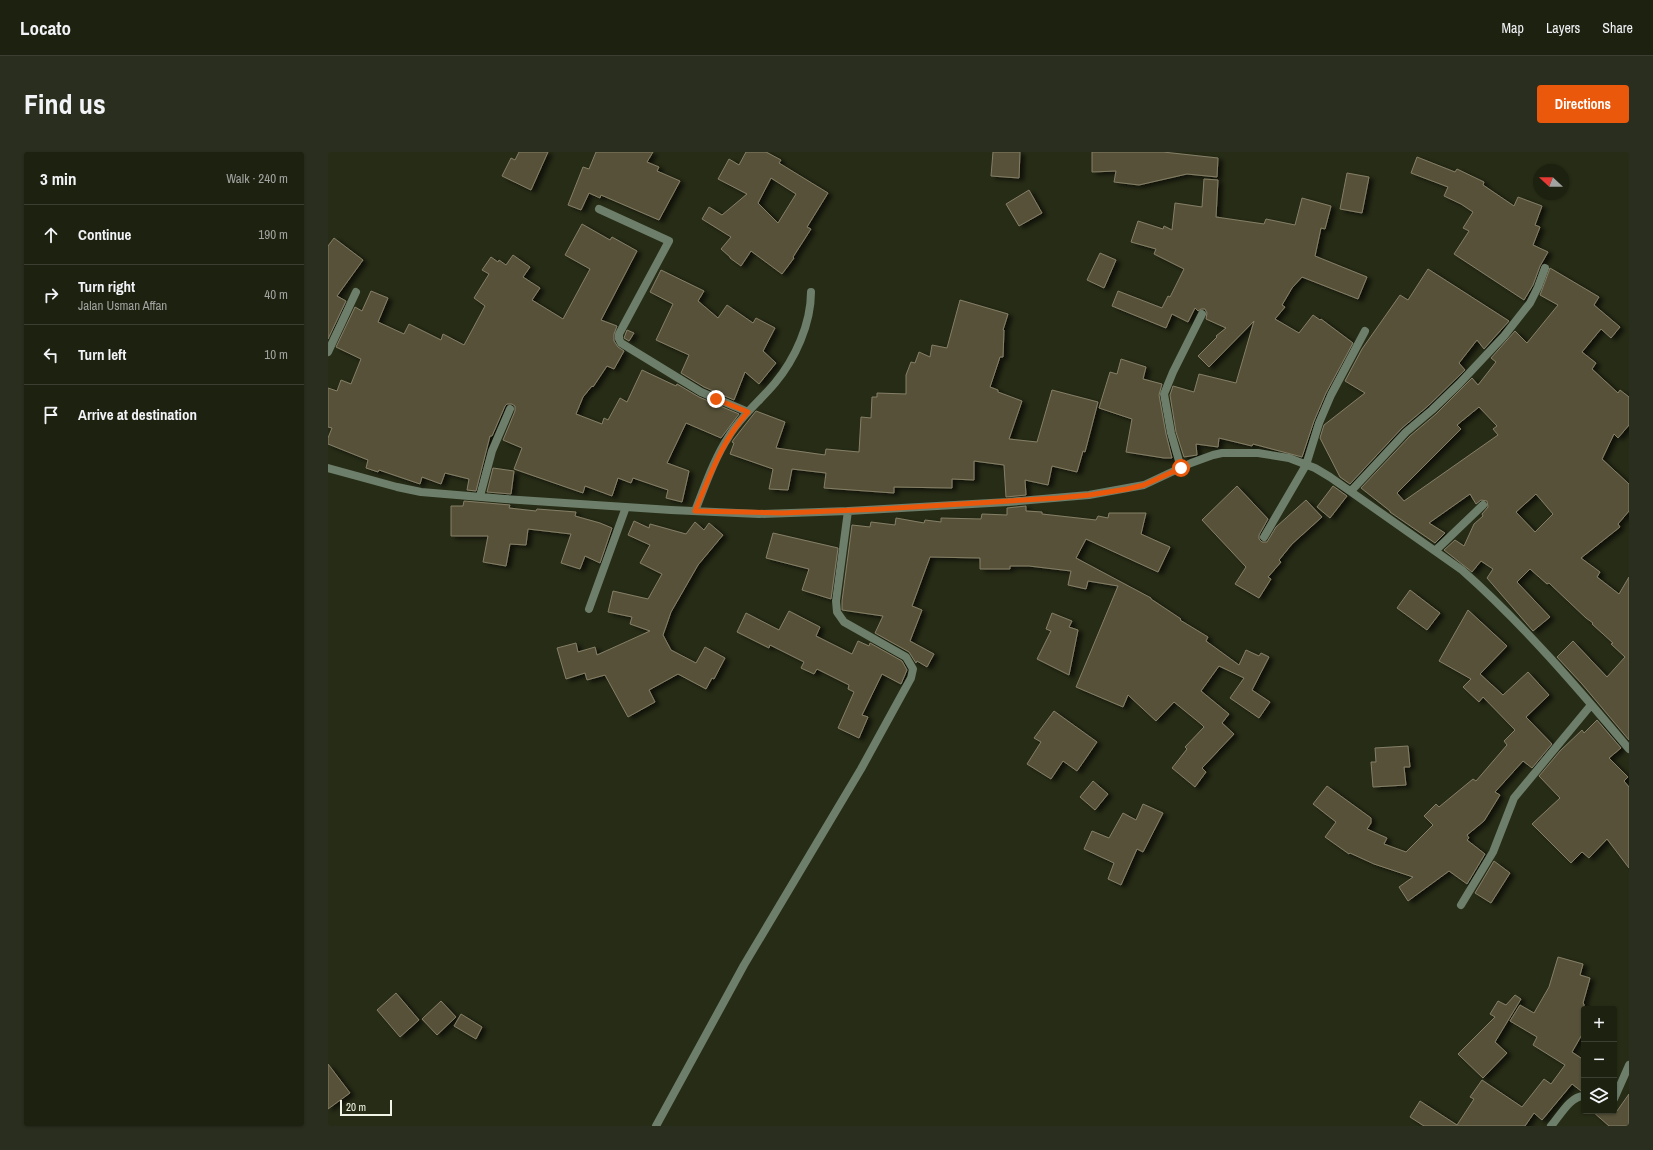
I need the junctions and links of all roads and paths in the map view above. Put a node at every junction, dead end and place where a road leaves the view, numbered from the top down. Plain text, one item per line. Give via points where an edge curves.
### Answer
1 (599, 209) dead end
2 (1545, 268) dead end
3 (356, 292) dead end
4 (811, 292) dead end
5 (1202, 314) dead end
6 (1365, 331) dead end
7 (328, 352) edge
8 (510, 409) dead end
9 (748, 412) junction
10 (1306, 465) junction
11 (328, 468) edge
12 (1181, 468) junction
13 (1351, 491) junction
14 (480, 496) junction
15 (1482, 505) dead end
16 (626, 507) junction
17 (695, 511) junction
18 (848, 511) junction
19 (1264, 537) dead end
20 (1435, 551) junction
21 (589, 609) dead end
22 (1590, 705) junction
23 (1629, 749) edge
24 (1461, 905) dead end
25 (1629, 1065) edge
26 (1617, 1092) edge
27 (1581, 1096) edge
28 (656, 1126) edge
29 (1551, 1126) edge

1 - 9 street via 669,241 619,334 621,343 701,392
2 - 13 street via 1530,303 1504,336 1459,384 1406,432
3 - 7 street
4 - 9 street via 809,315 790,363
5 - 12 street via 1164,394 1171,434
6 - 10 street via 1331,395
8 - 14 street via 492,451
9 - 17 street via 723,447
10 - 12 street via 1269,454 1234,453 1213,455
10 - 13 street
10 - 19 street
11 - 14 street via 408,490
12 - 18 street via 1144,485 1089,495
13 - 20 street
14 - 16 street
15 - 20 street
16 - 17 street
16 - 21 street
17 - 18 street via 759,514
18 - 28 street via 836,601 837,612 844,622 906,657 913,669 911,678 744,965
20 - 22 street via 1481,586 1546,653
22 - 23 street
22 - 24 street via 1514,798 1493,852
25 - 26 street
27 - 29 street via 1571,1102

